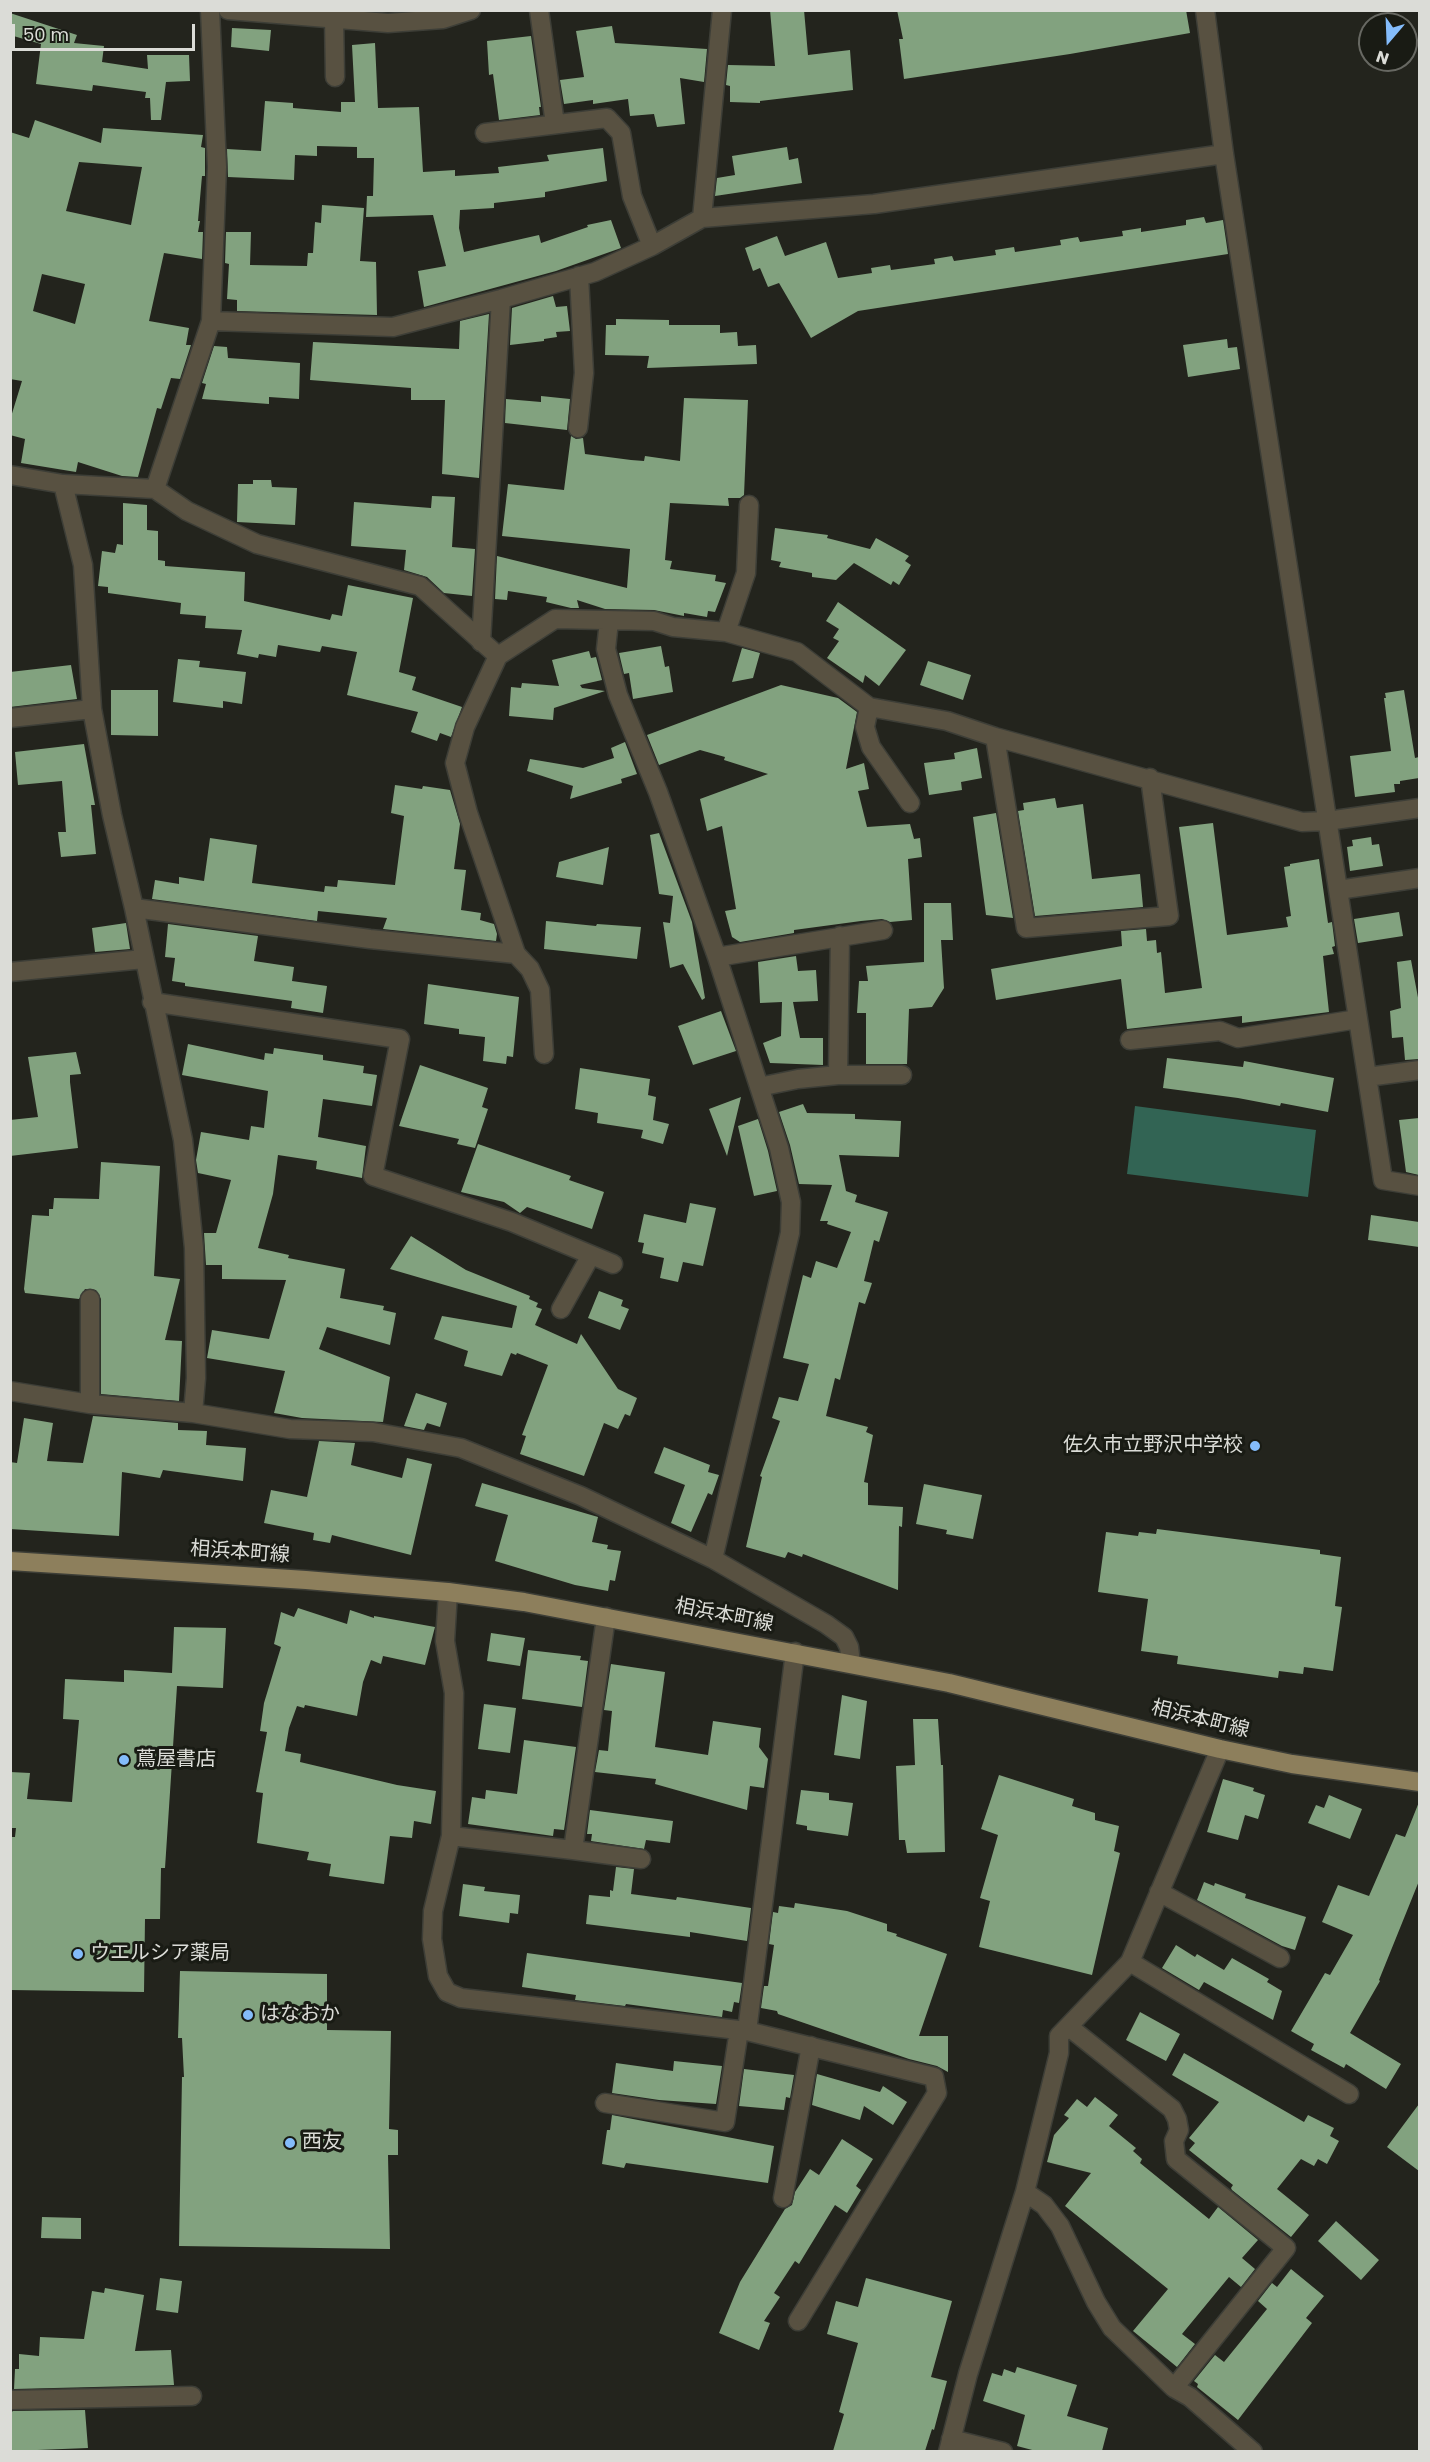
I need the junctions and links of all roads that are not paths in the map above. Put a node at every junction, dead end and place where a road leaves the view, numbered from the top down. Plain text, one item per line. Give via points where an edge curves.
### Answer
1 (210, 10) edge
2 (228, 10) edge
3 (471, 10) edge
4 (538, 10) edge
5 (722, 10) edge
6 (1205, 10) edge
7 (334, 18) junction
8 (335, 77) dead end
9 (555, 124) junction
10 (486, 133) dead end
11 (1224, 154) junction
12 (702, 218) junction
13 (652, 246) junction
14 (579, 276) junction
15 (501, 299) junction
16 (211, 321) junction
17 (578, 428) dead end
18 (10, 475) edge
19 (63, 484) junction
20 (155, 489) junction
21 (749, 505) dead end
22 (609, 621) junction
23 (726, 632) junction
24 (481, 642) junction
25 (498, 656) junction
26 (869, 707) junction
27 (92, 709) junction
28 (10, 718) edge
29 (995, 737) junction
30 (1150, 778) junction
31 (910, 803) dead end
32 (1419, 808) edge
33 (1328, 821) junction
34 (1419, 878) edge
35 (1338, 890) junction
36 (134, 908) junction
37 (882, 930) dead end
38 (840, 936) junction
39 (516, 954) junction
40 (717, 957) junction
41 (144, 959) junction
42 (10, 972) edge
43 (152, 1002) junction
44 (1358, 1019) junction
45 (1130, 1040) dead end
46 (544, 1054) dead end
47 (1419, 1070) edge
48 (838, 1075) junction
49 (902, 1075) dead end
50 (1367, 1077) junction
51 (759, 1087) junction
52 (1419, 1186) edge
53 (591, 1255) junction
54 (613, 1264) dead end
55 (90, 1299) dead end
56 (561, 1309) dead end
57 (10, 1392) edge
58 (90, 1404) junction
59 (193, 1413) junction
60 (713, 1559) junction
61 (10, 1561) edge
62 (448, 1593) junction
63 (606, 1617) junction
64 (795, 1653) junction
65 (851, 1662) junction
66 (1220, 1749) junction
67 (1419, 1782) edge
68 (451, 1836) junction
69 (573, 1850) junction
70 (641, 1859) dead end
71 (1159, 1892) junction
72 (1280, 1958) dead end
73 (1130, 1962) junction
74 (1069, 2027) junction
75 (743, 2031) junction
76 (811, 2046) junction
77 (1349, 2094) dead end
78 (605, 2103) dead end
79 (1025, 2192) junction
80 (783, 2198) dead end
81 (798, 2321) dead end
82 (1174, 2388) junction
83 (192, 2396) dead end
84 (10, 2400) edge
85 (950, 2445) edge
86 (1004, 2451) edge
87 (1253, 2451) edge

1 - 16 street via 217,167
2 - 7 street
3 - 7 street via 423,21
4 - 9 street
5 - 12 street
6 - 11 street
7 - 8 street
9 - 10 street
9 - 13 street via 607,118 621,133 632,196
11 - 12 street via 874,204
11 - 33 street
12 - 13 street
13 - 14 street
14 - 15 street
14 - 17 street via 584,373
15 - 16 street via 393,327
15 - 24 street
16 - 20 street
18 - 19 street
19 - 20 street
19 - 27 street via 83,565
20 - 24 street via 187,511 257,544 420,586
21 - 23 street via 746,573
22 - 23 street via 654,621 673,627
22 - 25 street via 555,619
22 - 40 street via 606,649 618,695 658,792
23 - 26 street via 797,652
24 - 25 street
25 - 39 street via 465,727 455,763
26 - 29 street via 947,721
26 - 31 street via 864,727 871,747
27 - 28 street
27 - 36 street
29 - 30 street
29 - 30 street via 1026,928 1169,916
30 - 33 street via 1302,822
32 - 33 street
33 - 35 street
34 - 35 street
35 - 44 street
36 - 39 street
36 - 41 street
37 - 38 street
38 - 40 street
38 - 48 street
39 - 46 street via 530,969 540,990
40 - 51 street
41 - 42 street
41 - 43 street
43 - 53 street via 400,1039 373,1176 512,1222
43 - 59 street via 183,1140 194,1248
44 - 45 street via 1238,1038 1220,1031
44 - 50 street
47 - 50 street
48 - 49 street
48 - 51 street
50 - 52 street via 1383,1180
51 - 60 street via 791,1202 790,1233
53 - 54 street
53 - 56 street
55 - 58 street
57 - 58 street
58 - 59 street
59 - 60 street via 290,1429 373,1432 461,1448 581,1496
60 - 65 street via 826,1623 844,1637
61 - 62 main road, 相浜本町線
62 - 63 main road, 相浜本町線
62 - 68 street via 445,1641 454,1693
63 - 64 main road, 相浜本町線
63 - 69 street
64 - 65 main road, 相浜本町線
64 - 75 street
65 - 66 main road, 相浜本町線
66 - 67 main road, 相浜本町線 via 1292,1764
66 - 71 street
68 - 69 street
68 - 75 street via 433,1911 432,1939 438,1976 447,1992 460,1998
69 - 70 street
71 - 72 street
71 - 73 street
73 - 74 street
73 - 77 street
74 - 79 street via 1059,2036 1059,2053
74 - 82 street via 1172,2109 1179,2130 1174,2141 1176,2159 1286,2248
75 - 76 street
75 - 78 street via 725,2122
76 - 80 street
76 - 81 street via 934,2077 937,2093
79 - 82 street via 1044,2205 1060,2226 1112,2328
79 - 85 street
82 - 87 street
83 - 84 street
85 - 86 street

